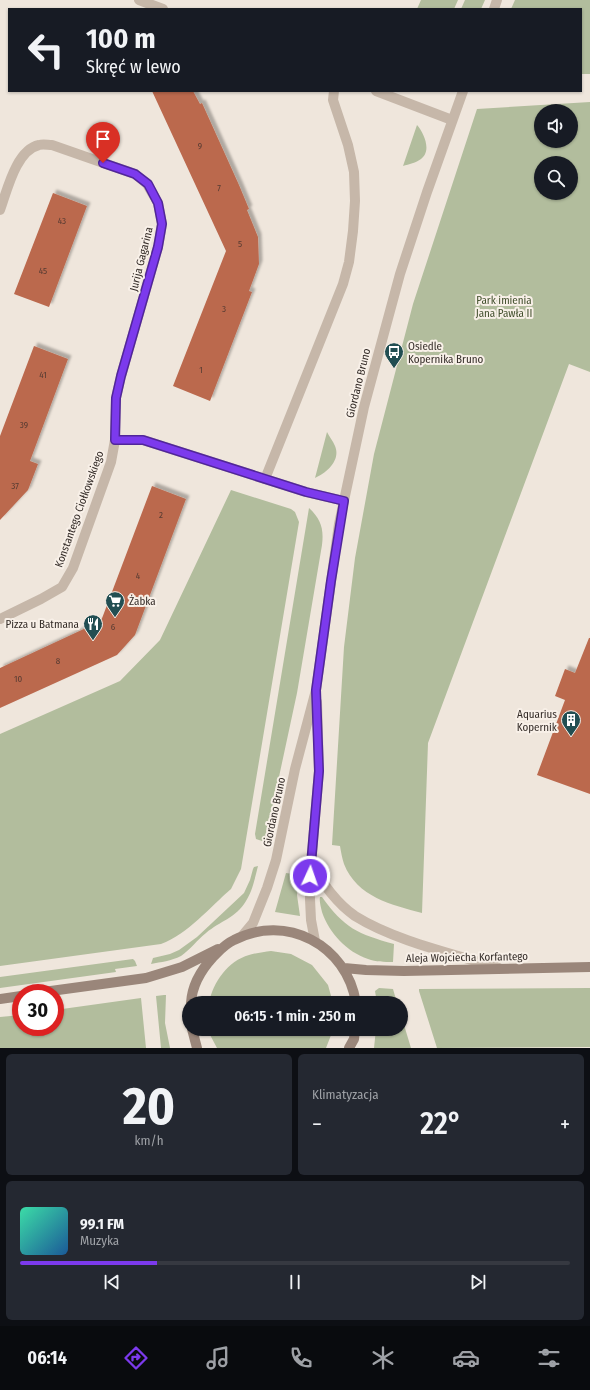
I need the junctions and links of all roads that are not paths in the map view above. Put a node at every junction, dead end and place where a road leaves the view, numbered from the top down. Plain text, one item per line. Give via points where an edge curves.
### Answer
1 (139, 0) edge
2 (159, 8) edge
3 (334, 92) edge
4 (379, 92) edge
5 (463, 92) edge
6 (452, 120) junction
7 (0, 210) edge
8 (115, 440) junction
9 (265, 479) junction
10 (344, 501) junction
11 (0, 619) edge
12 (316, 690) junction
13 (311, 865) junction
14 (243, 935) junction
15 (316, 941) junction
16 (223, 947) junction
17 (590, 967) edge
18 (344, 968) junction
19 (499, 968) junction
20 (64, 989) edge
21 (192, 996) edge
22 (355, 996) edge
23 (12, 997) edge
24 (0, 999) edge
25 (194, 1036) edge
26 (354, 1036) edge
27 (197, 1048) edge
28 (349, 1048) edge

1 - 2 street
3 - 9 street via 354,172 355,201 349,262 343,284
4 - 6 street
5 - 6 street, Giordano Bruno
6 - 10 street, Giordano Bruno via 389,311 362,413
7 - 8 street, Jurija Gagarina via 24,153 38,145 52,145 135,174 148,184 158,203 162,224 158,247 117,390
8 - 9 street via 143,440
8 - 11 street, Konstantego Ciołkowskiego via 111,462 73,568 62,586
9 - 10 street
10 - 12 street, Giordano Bruno
12 - 13 street, Giordano Bruno via 319,771
12 - 14 street, Giordano Bruno via 268,888 253,923
13 - 15 street, Giordano Bruno via 311,920
13 - 19 street via 339,902 354,915 404,939
14 - 15 main road via 267,930 292,932
14 - 16 main road
15 - 18 main road via 332,953
16 - 20 main road via 182,967 146,978
16 - 21 main road via 203,968
17 - 19 main road, Aleja Wojciecha Korfantego
18 - 19 main road, Aleja Wojciecha Korfantego via 404,971
18 - 22 main road
23 - 24 main road
25 - 27 main road
26 - 28 main road

